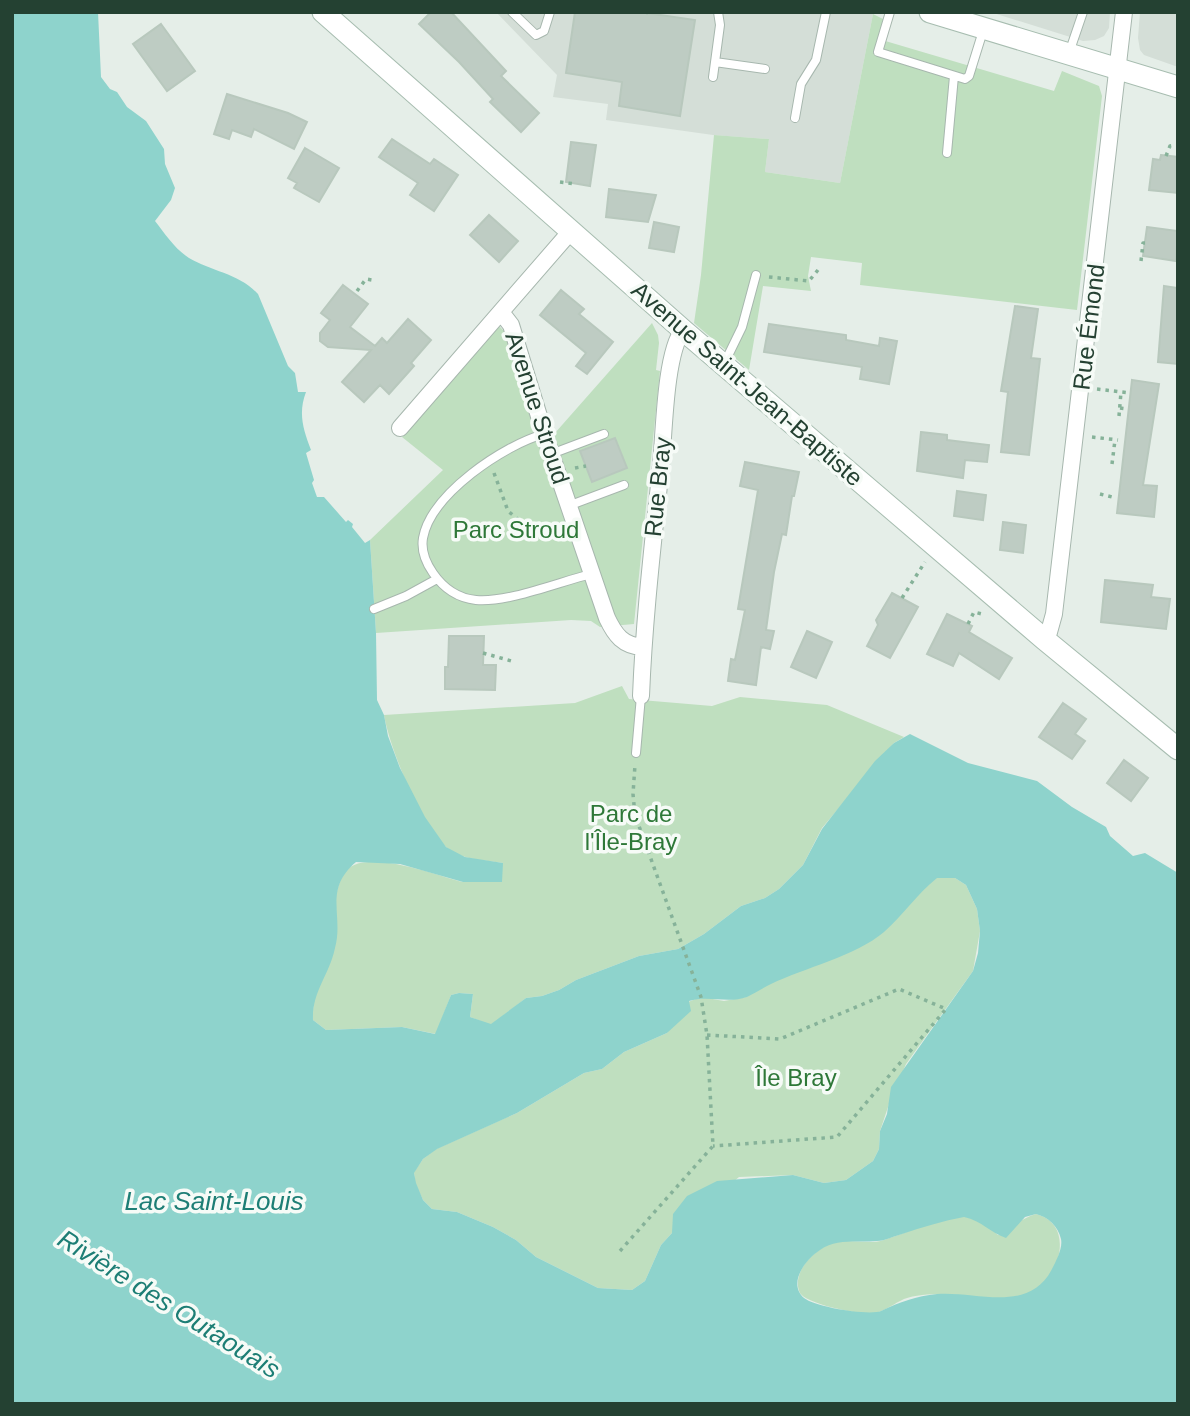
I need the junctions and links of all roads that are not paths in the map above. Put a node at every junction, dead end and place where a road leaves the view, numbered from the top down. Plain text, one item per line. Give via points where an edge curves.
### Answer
1 (323, 12) edge
2 (512, 12) edge
3 (550, 12) edge
4 (718, 12) edge
5 (826, 12) edge
6 (890, 12) edge
7 (930, 12) edge
8 (1082, 12) edge
9 (1124, 12) edge
10 (963, 17) edge
11 (984, 28) junction
12 (1069, 54) junction
13 (715, 62) junction
14 (765, 69) dead end
15 (1118, 69) junction
16 (954, 76) junction
17 (713, 77) dead end
18 (1178, 87) edge
19 (795, 118) dead end
20 (947, 153) dead end
21 (571, 231) junction
22 (756, 275) road end
23 (501, 312) junction
24 (683, 330) junction
25 (724, 364) junction
26 (400, 428) dead end
27 (544, 434) junction
28 (604, 434) dead end
29 (551, 454) junction
30 (624, 485) dead end
31 (568, 506) junction
32 (590, 574) junction
33 (437, 579) junction
34 (374, 609) dead end
35 (1044, 639) junction
36 (643, 647) junction
37 (641, 696) joint
38 (1178, 749) edge
39 (636, 753) road end

1 - 21 street, Avenue Saint-Jean-Baptiste
2 - 3 lane via 536,35 544,31
4 - 13 lane
5 - 19 lane via 816,60 801,84
6 - 16 lane via 878,52
7 - 10 street
8 - 12 lane
9 - 15 street, Rue Émond
10 - 11 street
11 - 12 street
11 - 16 lane via 969,76
12 - 15 street
13 - 14 lane
13 - 17 lane
15 - 18 street
15 - 35 street, Rue Émond via 1054,614
16 - 20 lane
21 - 23 street
21 - 24 street, Avenue Saint-Jean-Baptiste
22 - 25 lane via 743,327
23 - 26 street
23 - 27 street, Avenue Stroud via 511,325
24 - 25 street, Avenue Saint-Jean-Baptiste
24 - 36 street, Rue Bray via 672,357
25 - 35 street, Avenue Saint-Jean-Baptiste
27 - 29 street, Avenue Stroud
27 - 33 lane via 489,460 431,515 423,537 424,553
28 - 29 lane
29 - 31 street, Avenue Stroud
30 - 31 lane
31 - 32 street, Avenue Stroud
32 - 33 lane via 486,601 456,595
32 - 36 street, Avenue Stroud via 612,629 628,645
33 - 34 lane
35 - 38 street, Avenue Saint-Jean-Baptiste
36 - 37 street, Rue Bray
37 - 39 lane

